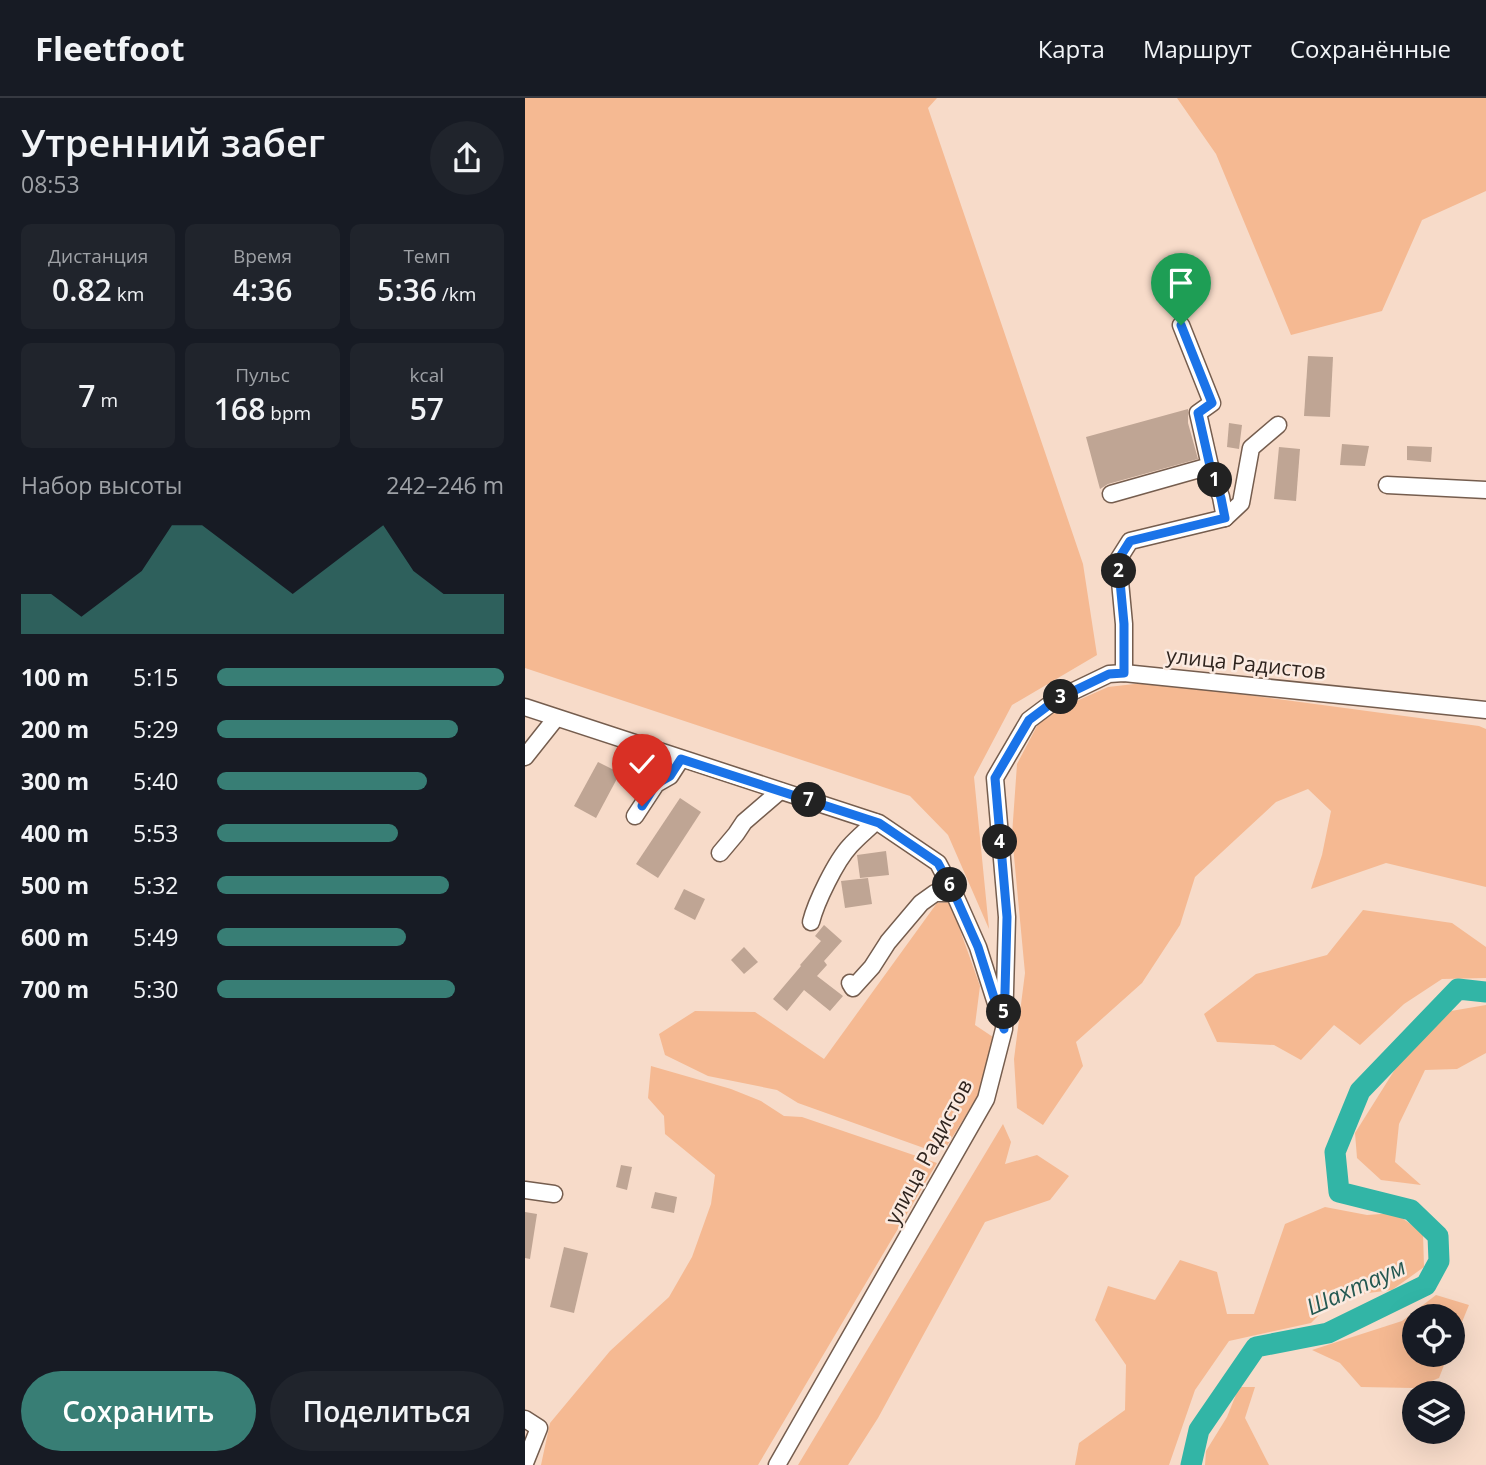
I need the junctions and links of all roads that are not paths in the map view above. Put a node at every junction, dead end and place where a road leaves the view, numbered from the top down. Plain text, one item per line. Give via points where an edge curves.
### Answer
1 (1181, 325) dead end
2 (1278, 425) dead end
3 (1210, 466) junction
4 (1387, 485) dead end
5 (1486, 490) edge
6 (1111, 494) dead end
7 (1225, 518) junction
8 (1124, 673) junction
9 (525, 707) edge
10 (1486, 710) edge
11 (556, 718) junction
12 (525, 757) edge
13 (681, 759) junction
14 (780, 791) junction
15 (635, 816) dead end
16 (874, 822) junction
17 (720, 853) dead end
18 (954, 893) junction
19 (811, 922) dead end
20 (850, 983) dead end
21 (1004, 1029) junction
22 (525, 1190) edge
23 (554, 1194) dead end
24 (525, 1419) edge
25 (525, 1463) edge
26 (776, 1465) edge

1 - 3 street via 1212,403 1198,413
2 - 7 street via 1251,448 1241,503
3 - 6 street
3 - 7 street
4 - 5 street
7 - 8 street via 1130,541 1118,560
8 - 10 street, улица Радистов
8 - 21 street, улица Радистов via 1109,674 1057,699 1029,720 995,778 1007,917
9 - 11 street
11 - 12 street
11 - 13 street
13 - 14 street
13 - 15 street via 670,776 656,784
14 - 16 street
14 - 17 street via 744,822
16 - 18 street via 938,863
16 - 19 street via 841,859
18 - 20 street via 935,893 921,903 872,967 853,988
18 - 21 street via 978,947
21 - 26 street, улица Радистов via 986,1099
22 - 23 street
24 - 25 street via 539,1428

